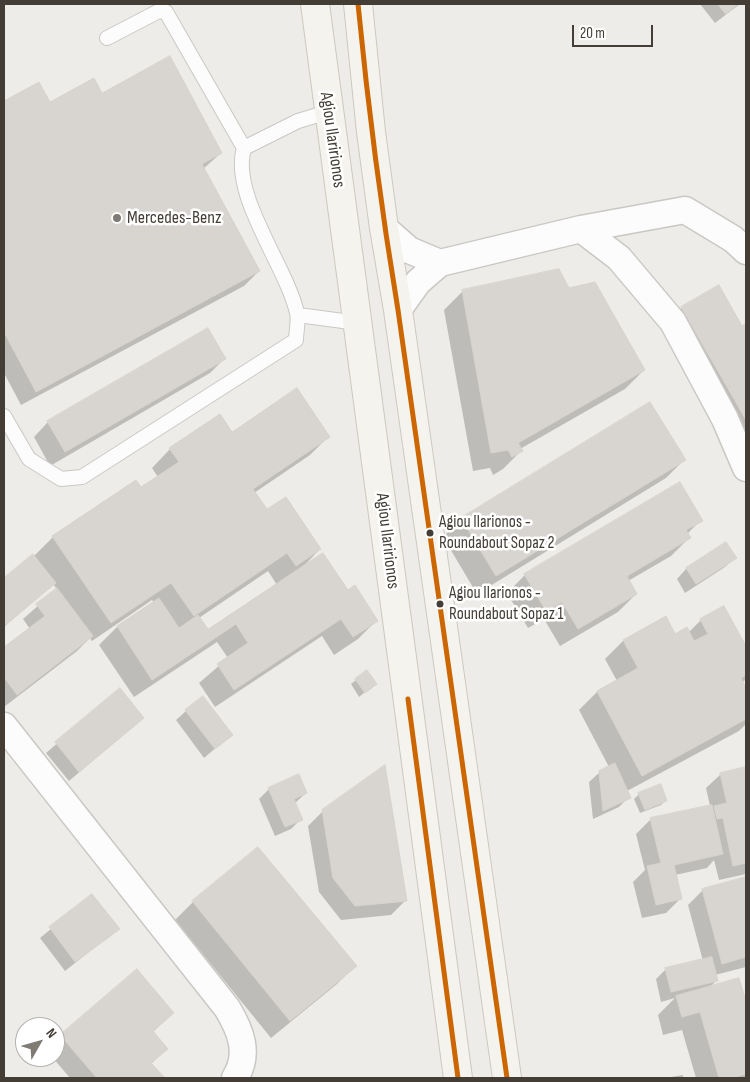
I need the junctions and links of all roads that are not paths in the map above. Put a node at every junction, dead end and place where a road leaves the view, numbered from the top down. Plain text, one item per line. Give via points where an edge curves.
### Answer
1 (315, 4) edge
2 (358, 4) edge
3 (107, 38) dead end
4 (328, 112) junction
5 (244, 148) junction
6 (384, 228) junction
7 (582, 229) junction
8 (746, 250) edge
9 (440, 263) junction
10 (398, 310) junction
11 (298, 316) junction
12 (358, 323) junction
13 (4, 416) edge
14 (746, 468) edge
15 (4, 726) edge
16 (235, 1078) edge
17 (458, 1078) edge
18 (507, 1078) edge

1 - 4 main road, Agiou Ilaririonos
2 - 6 main road
3 - 5 lane via 159,11 166,12
4 - 5 lane via 298,121
4 - 12 main road, Agiou Ilaririonos
5 - 11 lane via 240,161 245,191
6 - 9 street via 409,250
6 - 10 main road
7 - 8 street via 685,210
7 - 9 street
7 - 14 street via 619,258 673,322 725,419
9 - 10 street via 418,282
10 - 18 main road
11 - 12 lane
11 - 13 lane via 296,340 82,477 61,479 29,459
12 - 17 main road, Agiou Ilaririonos
15 - 16 street via 227,1008 238,1027 244,1048 242,1065

